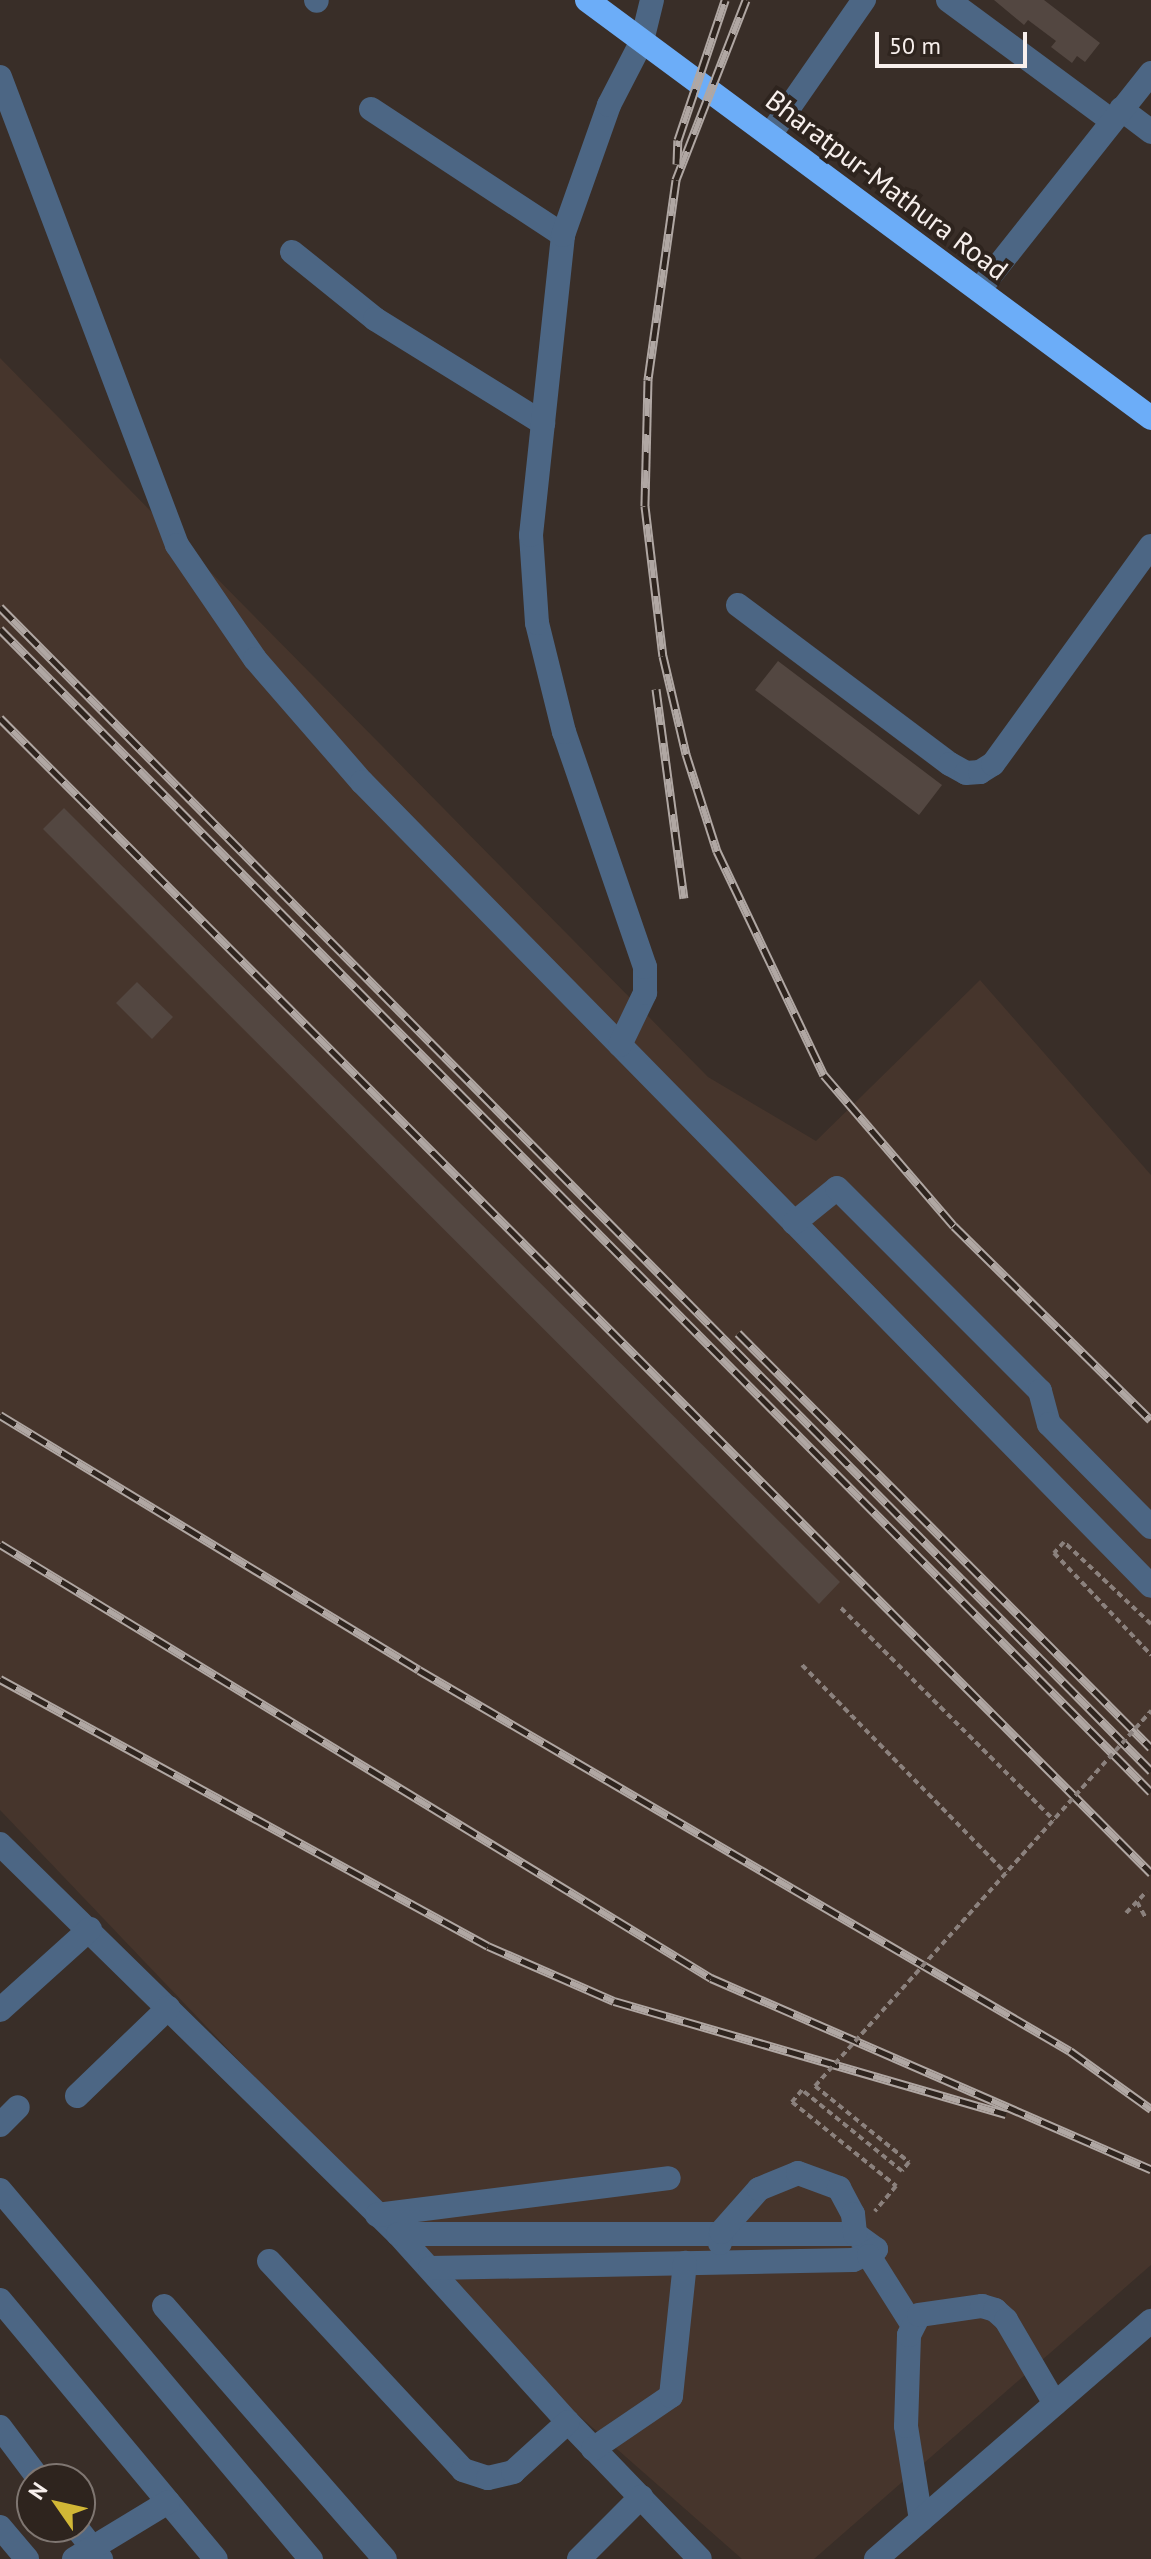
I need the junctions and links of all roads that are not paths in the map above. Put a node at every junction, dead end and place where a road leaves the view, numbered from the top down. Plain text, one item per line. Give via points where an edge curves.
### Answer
1 (587, 0) edge
2 (652, 0) edge
3 (864, 0) edge
4 (948, 0) edge
5 (642, 41) junction
6 (1151, 73) edge
7 (0, 77) edge
8 (371, 109) dead end
9 (1116, 115) junction
10 (1151, 132) edge
11 (770, 135) junction
12 (563, 235) junction
13 (292, 252) dead end
14 (979, 290) junction
15 (1151, 418) edge
16 (543, 423) junction
17 (1151, 546) edge
18 (738, 605) dead end
19 (620, 1045) junction
20 (794, 1223) junction
21 (1151, 1527) edge
22 (1151, 1586) edge
23 (0, 1844) edge
24 (90, 1929) junction
25 (168, 2008) junction
26 (0, 2010) edge
27 (77, 2096) dead end
28 (18, 2107) dead end
29 (0, 2125) edge
30 (669, 2178) dead end
31 (0, 2190) edge
32 (377, 2215) junction
33 (721, 2232) junction
34 (398, 2234) junction
35 (855, 2234) junction
36 (869, 2256) junction
37 (269, 2261) dead end
38 (720, 2262) junction
39 (685, 2263) junction
40 (430, 2268) junction
41 (0, 2300) edge
42 (164, 2306) dead end
43 (1151, 2321) edge
44 (912, 2324) junction
45 (1055, 2404) junction
46 (568, 2422) junction
47 (0, 2427) edge
48 (593, 2449) junction
49 (27, 2463) edge
50 (641, 2497) junction
51 (168, 2502) junction
52 (921, 2520) junction
53 (0, 2527) edge
54 (89, 2555) edge
55 (27, 2559) edge
56 (216, 2559) edge
57 (311, 2559) edge
58 (385, 2559) edge
59 (579, 2559) edge
60 (700, 2559) edge
61 (876, 2559) edge

1 - 5 highway, Bharatpur-Mathura Road
2 - 5 street
3 - 11 street
4 - 9 street
5 - 11 highway, Bharatpur-Mathura Road
5 - 12 street via 609,105
6 - 9 street
7 - 19 street via 177,545 255,659 362,782
8 - 12 street
9 - 10 street
9 - 14 street
11 - 14 highway, Bharatpur-Mathura Road
12 - 16 street
13 - 16 street via 375,319
14 - 15 highway, Bharatpur-Mathura Road
16 - 19 street via 531,535 537,623 564,732 645,967 645,993
17 - 18 street via 993,764 980,772 966,773 950,764
19 - 20 street
20 - 21 street via 837,1188 1040,1391 1049,1424
20 - 22 street
23 - 24 street
24 - 25 street
24 - 26 street
25 - 27 street
25 - 32 street
28 - 29 street
30 - 32 street
31 - 57 street
32 - 34 street
33 - 34 street
33 - 35 street
33 - 35 street via 759,2189 798,2173 839,2188 853,2214
33 - 38 street
34 - 40 street
35 - 36 street via 875,2245
36 - 38 street
36 - 44 street
37 - 46 street via 463,2470 488,2478 513,2472
38 - 39 street
39 - 40 street
39 - 48 street via 671,2396
40 - 46 street
41 - 51 street
42 - 58 street
43 - 45 street
44 - 45 street via 930,2309 995,2310
44 - 52 street via 906,2426
45 - 52 street
46 - 48 street
47 - 49 street
48 - 50 street
50 - 59 street
50 - 60 street
51 - 54 street
51 - 56 street
52 - 61 street
53 - 55 street

